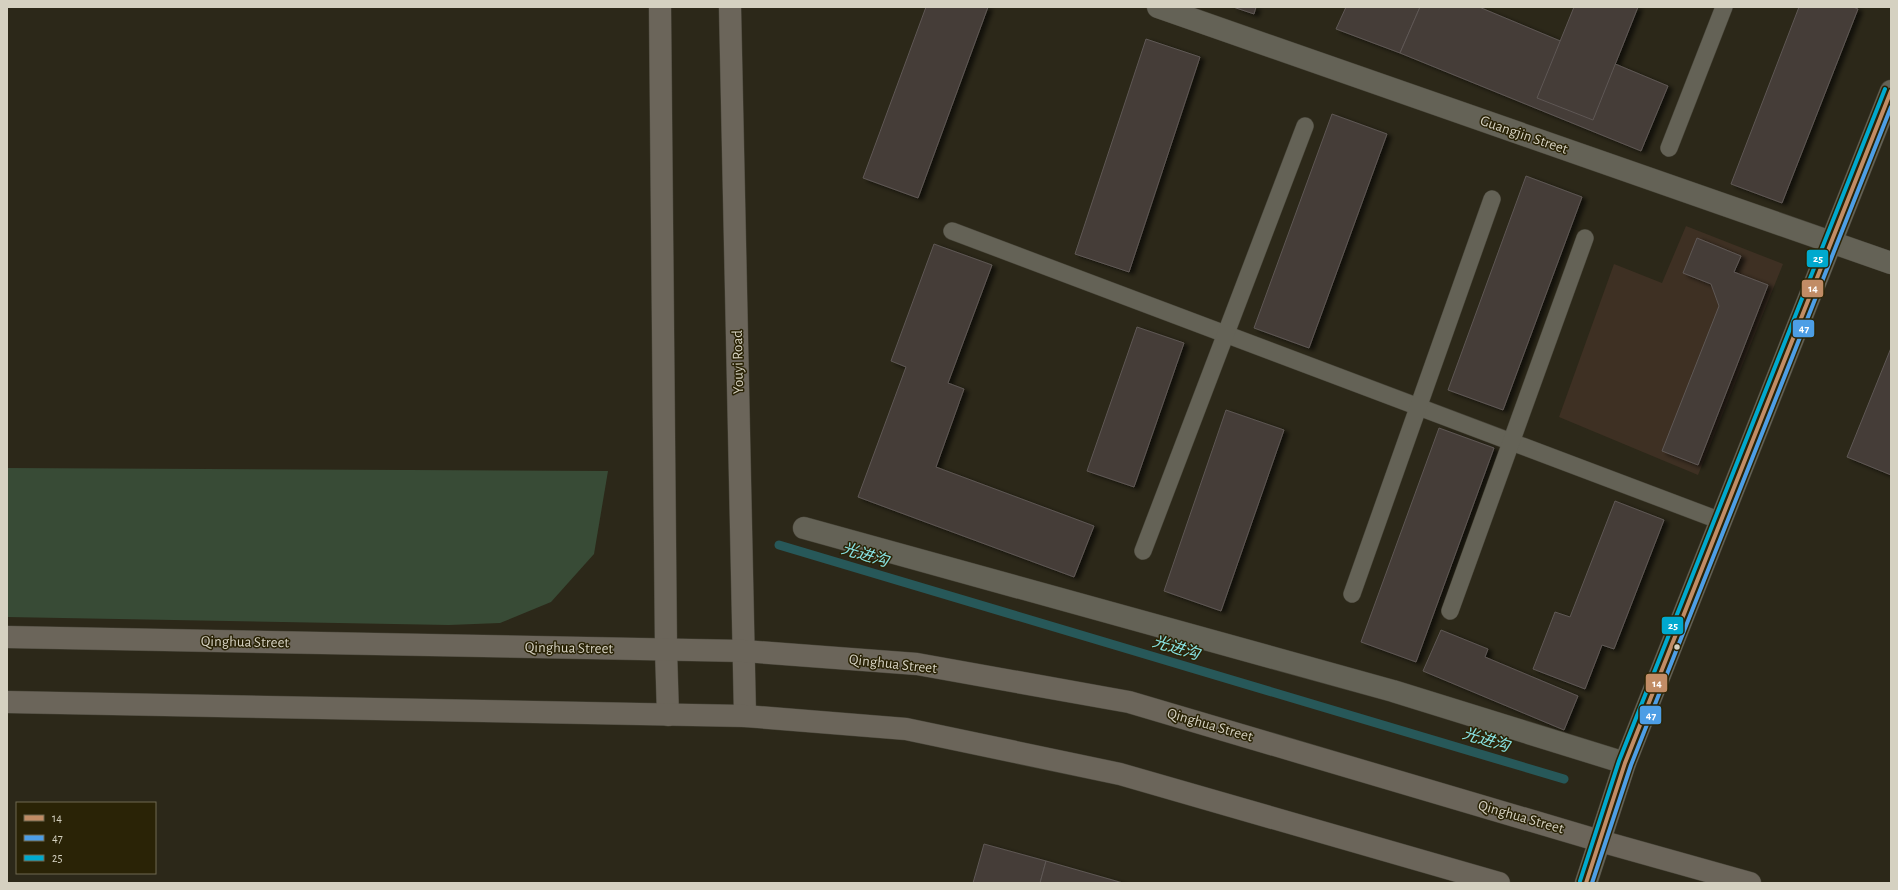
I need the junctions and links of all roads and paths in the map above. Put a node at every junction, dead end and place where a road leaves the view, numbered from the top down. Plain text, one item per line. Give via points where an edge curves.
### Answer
1 (660, 7) edge
2 (730, 7) edge
3 (1158, 7) edge
4 (1724, 7) edge
5 (1891, 91) edge
6 (1305, 126) dead end
7 (1669, 148) dead end
8 (1492, 199) dead end
9 (952, 231) dead end
10 (1585, 238) dead end
11 (1831, 243) junction
12 (1891, 263) edge
13 (1226, 334) junction
14 (1418, 407) junction
15 (1512, 442) junction
16 (1721, 520) junction
17 (804, 528) dead end
18 (1143, 551) dead end
19 (1352, 594) dead end
20 (1450, 611) dead end
21 (7, 637) edge
22 (666, 650) junction
23 (744, 651) junction
24 (7, 702) edge
25 (668, 715) junction
26 (745, 716) junction
27 (1625, 763) junction
28 (1600, 841) junction
29 (1499, 883) edge
30 (1586, 883) edge
31 (1750, 883) edge

1 - 22 main road
2 - 23 main road, Youyi Road
3 - 11 street, Guangjin Street
4 - 7 lane
5 - 11 street
6 - 13 lane
8 - 14 lane
9 - 13 lane
10 - 15 lane
11 - 12 street, Guangjin Street
11 - 16 street
13 - 14 lane
13 - 18 lane
14 - 15 lane
14 - 19 lane
15 - 16 lane
15 - 20 lane
16 - 27 street
17 - 27 street via 1385,689
21 - 22 main road, Qinghua Street
22 - 23 main road, Qinghua Street
22 - 25 main road
23 - 26 main road, Youyi Road
23 - 28 main road, Qinghua Street via 917,664 1130,702
24 - 25 main road
25 - 26 main road
26 - 29 main road via 906,729 1120,774
27 - 28 street
28 - 30 street
28 - 31 main road, Qinghua Street

